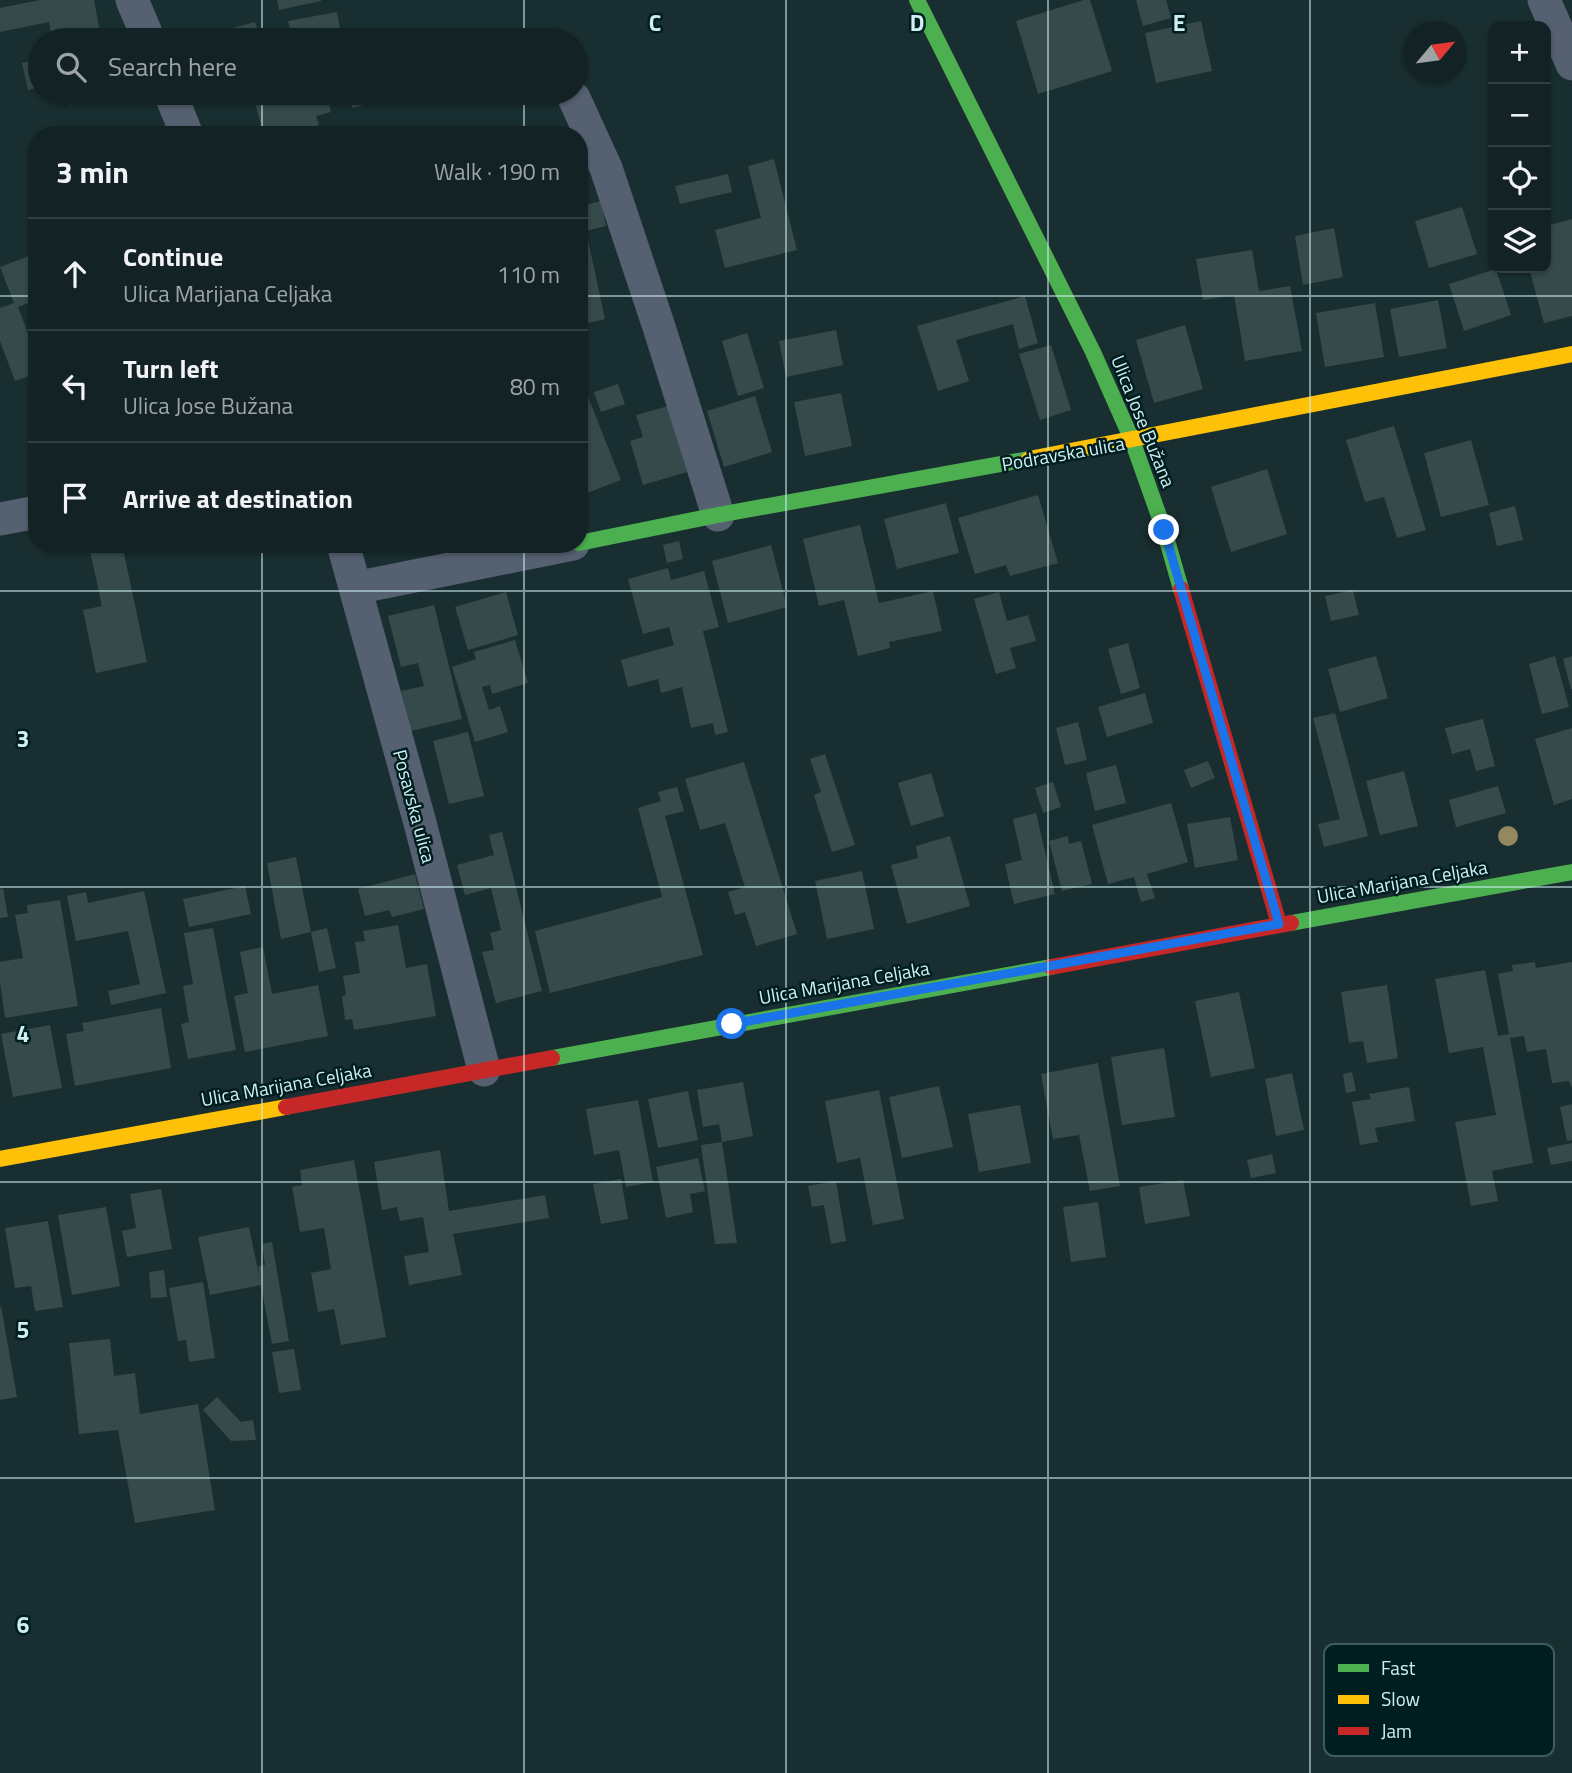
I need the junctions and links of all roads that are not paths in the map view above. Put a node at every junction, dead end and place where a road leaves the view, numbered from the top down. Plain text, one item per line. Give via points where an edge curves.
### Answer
1 (132, 0) edge
2 (917, 0) edge
3 (1544, 0) edge
4 (144, 28) edge
5 (1572, 64) edge
6 (175, 105) edge
7 (577, 105) edge
8 (183, 126) edge
9 (587, 126) edge
10 (588, 129) edge
11 (1572, 354) edge
12 (1132, 440) junction
13 (28, 514) edge
14 (718, 515) junction
15 (0, 519) edge
16 (588, 541) edge
17 (345, 553) edge
18 (528, 553) edge
19 (355, 588) junction
20 (1572, 872) edge
21 (1279, 924) junction
22 (484, 1070) junction
23 (0, 1159) edge

1 - 4 street
2 - 12 street, Ulica Jose Bužana via 1093,352
3 - 5 street
6 - 8 street
7 - 9 street
10 - 14 street via 606,168
11 - 12 street, Podravska ulica
12 - 14 street, Podravska ulica
12 - 21 street, Ulica Jose Bužana via 1164,530
13 - 15 street
14 - 16 street, Podravska ulica
17 - 19 street, Posavska ulica
18 - 19 street
19 - 22 street, Posavska ulica
20 - 21 street, Ulica Marijana Celjaka
21 - 22 street, Ulica Marijana Celjaka
22 - 23 street, Ulica Marijana Celjaka

